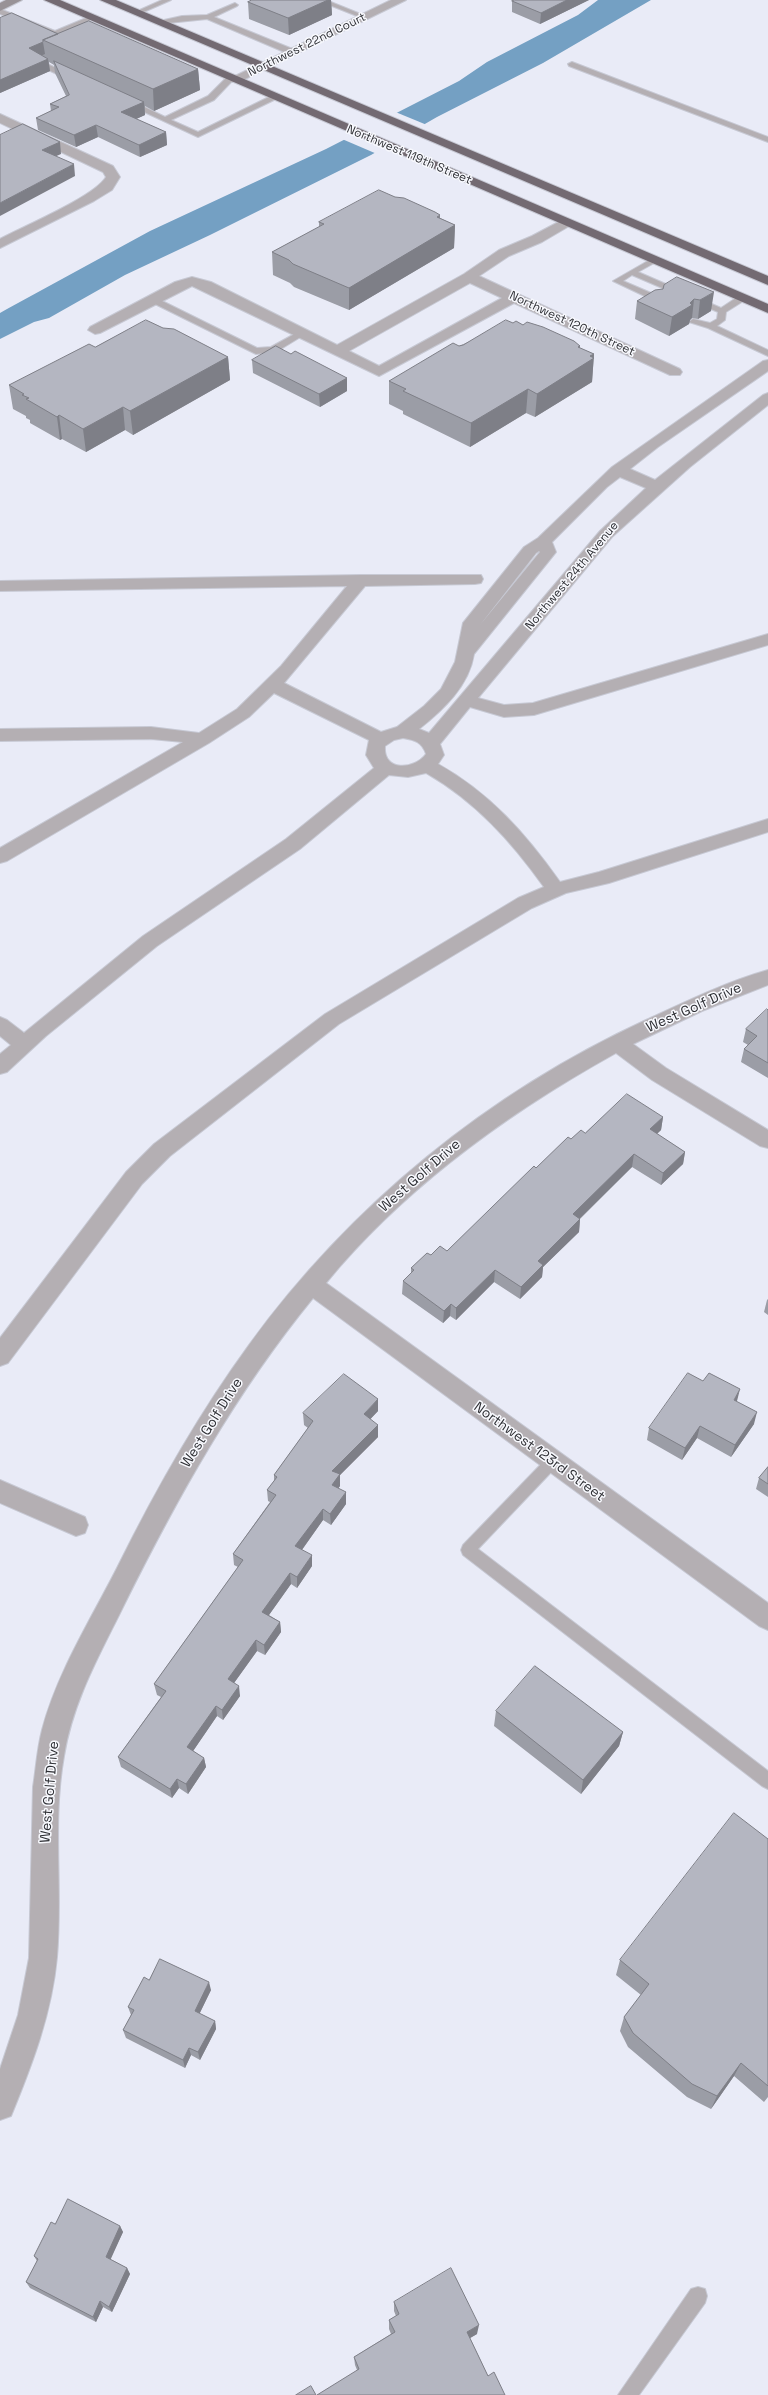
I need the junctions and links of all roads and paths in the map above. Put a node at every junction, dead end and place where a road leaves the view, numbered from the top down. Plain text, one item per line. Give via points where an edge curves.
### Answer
1 (16, 0) edge
2 (50, 0) edge
3 (106, 0) edge
4 (168, 0) edge
5 (320, 0) edge
6 (400, 0) edge
7 (225, 1) edge
8 (0, 7) edge
9 (0, 11) edge
10 (137, 13) junction
11 (92, 17) junction
12 (208, 17) junction
13 (364, 17) junction
14 (159, 22) junction
15 (115, 27) junction
16 (102, 33) edge
17 (292, 52) junction
18 (51, 55) edge
19 (572, 64) dead end
20 (262, 66) junction
21 (233, 78) junction
22 (79, 81) edge
23 (276, 97) junction
24 (122, 100) edge
25 (0, 118) edge
26 (165, 120) junction
27 (768, 140) edge
28 (566, 222) junction
29 (537, 239) junction
30 (0, 244) edge
31 (653, 260) junction
32 (631, 272) junction
33 (469, 277) junction
34 (768, 281) edge
35 (514, 297) junction
36 (742, 298) junction
37 (152, 299) junction
38 (668, 299) edge
39 (768, 309) edge
40 (722, 311) junction
41 (704, 315) edge
42 (692, 322) edge
43 (711, 326) junction
44 (95, 330) dead end
45 (304, 333) junction
46 (338, 350) junction
47 (768, 353) edge
48 (768, 364) edge
49 (675, 372) dead end
50 (768, 398) edge
51 (618, 470) junction
52 (657, 487) junction
53 (544, 541) junction
54 (475, 579) dead end
55 (361, 580) junction
56 (0, 586) edge
57 (492, 622) junction
58 (524, 634) junction
59 (767, 641) edge
60 (467, 652) junction
61 (272, 685) junction
62 (468, 701) junction
63 (404, 732) junction
64 (0, 735) edge
65 (204, 739) junction
66 (381, 739) junction
67 (431, 743) junction
68 (427, 766) junction
69 (386, 768) junction
70 (768, 825) edge
71 (0, 856) edge
72 (556, 890) junction
73 (768, 977) edge
74 (0, 1025) edge
75 (617, 1043) junction
76 (24, 1044) junction
77 (0, 1066) edge
78 (768, 1140) edge
79 (312, 1285) junction
80 (0, 1356) edge
81 (552, 1462) junction
82 (0, 1491) edge
83 (76, 1525) dead end
84 (768, 1618) edge
85 (768, 1781) edge
86 (0, 2105) edge
87 (698, 2296) dead end
88 (628, 2395) edge

1 - 8 main road
2 - 11 highway, Northwest 119th Street
3 - 10 highway, Northwest 119th Street
4 - 10 lane
5 - 13 lane
6 - 13 street, Northwest 22nd Court
7 - 12 lane via 238,6
9 - 11 lane via 55,34
10 - 14 highway, Northwest 119th Street
11 - 15 highway, Northwest 119th Street
12 - 14 lane
12 - 17 lane
13 - 17 street, Northwest 22nd Court
14 - 20 highway, Northwest 119th Street
15 - 16 lane
15 - 21 highway, Northwest 119th Street
17 - 20 street, Northwest 22nd Court
18 - 22 lane via 36,61
19 - 27 lane
20 - 21 street, Northwest 22nd Court
20 - 34 highway, Northwest 119th Street
21 - 23 highway, Northwest 119th Street
21 - 26 lane via 211,98
23 - 26 lane via 198,135
23 - 28 highway, Northwest 119th Street
24 - 26 lane
25 - 30 street via 108,169 113,177 107,187 89,198
28 - 29 street
28 - 31 highway, Northwest 119th Street
29 - 33 street via 504,253
29 - 33 street via 524,255
31 - 32 lane
31 - 36 highway, Northwest 119th Street
32 - 38 lane via 617,281 656,302
32 - 40 lane
33 - 35 street, Northwest 120th Street
33 - 46 street
35 - 46 street via 379,372
35 - 49 street, Northwest 120th Street
36 - 39 highway, Northwest 119th Street
36 - 40 lane
37 - 44 street
37 - 45 street via 192,281 206,285
37 - 45 lane via 256,351 273,350
40 - 43 lane via 721,320
41 - 43 lane
42 - 43 lane
43 - 47 lane
45 - 46 street
48 - 51 street
50 - 52 street, Northwest 24th Avenue
51 - 52 street
51 - 53 street
52 - 58 street, Northwest 24th Avenue via 606,534
53 - 57 street via 548,552
53 - 60 street via 530,550 476,616 468,632
54 - 55 street
55 - 56 street
55 - 61 street
57 - 58 street
57 - 60 street
58 - 62 street, Northwest 24th Avenue
59 - 62 street via 534,709 504,711
60 - 63 street via 459,673 447,691 428,712
61 - 65 street via 243,712
61 - 66 street
62 - 67 street, Northwest 24th Avenue
63 - 66 street
63 - 67 street via 420,735
64 - 65 street via 151,732
65 - 71 street
66 - 69 street via 374,750 379,763
67 - 68 street via 435,755
68 - 69 street via 412,771 393,771
68 - 72 street via 454,780 483,802 514,834
69 - 76 street via 293,844 168,927
70 - 72 street via 602,878
72 - 80 street via 504,915 332,1019 162,1150 134,1178
73 - 75 street, West Golf Drive via 710,1000
74 - 76 street
75 - 78 street via 658,1074
75 - 79 street, West Golf Drive via 535,1088 439,1156 379,1211
76 - 77 street
79 - 81 street, Northwest 123rd Street
79 - 86 street, West Golf Drive via 275,1327 250,1362 195,1450 125,1575 68,1693 55,1733 50,1764 44,1870 43,1959 39,1987 26,2036
81 - 84 street, Northwest 123rd Street
81 - 85 lane via 468,1550
82 - 83 street
87 - 88 lane

